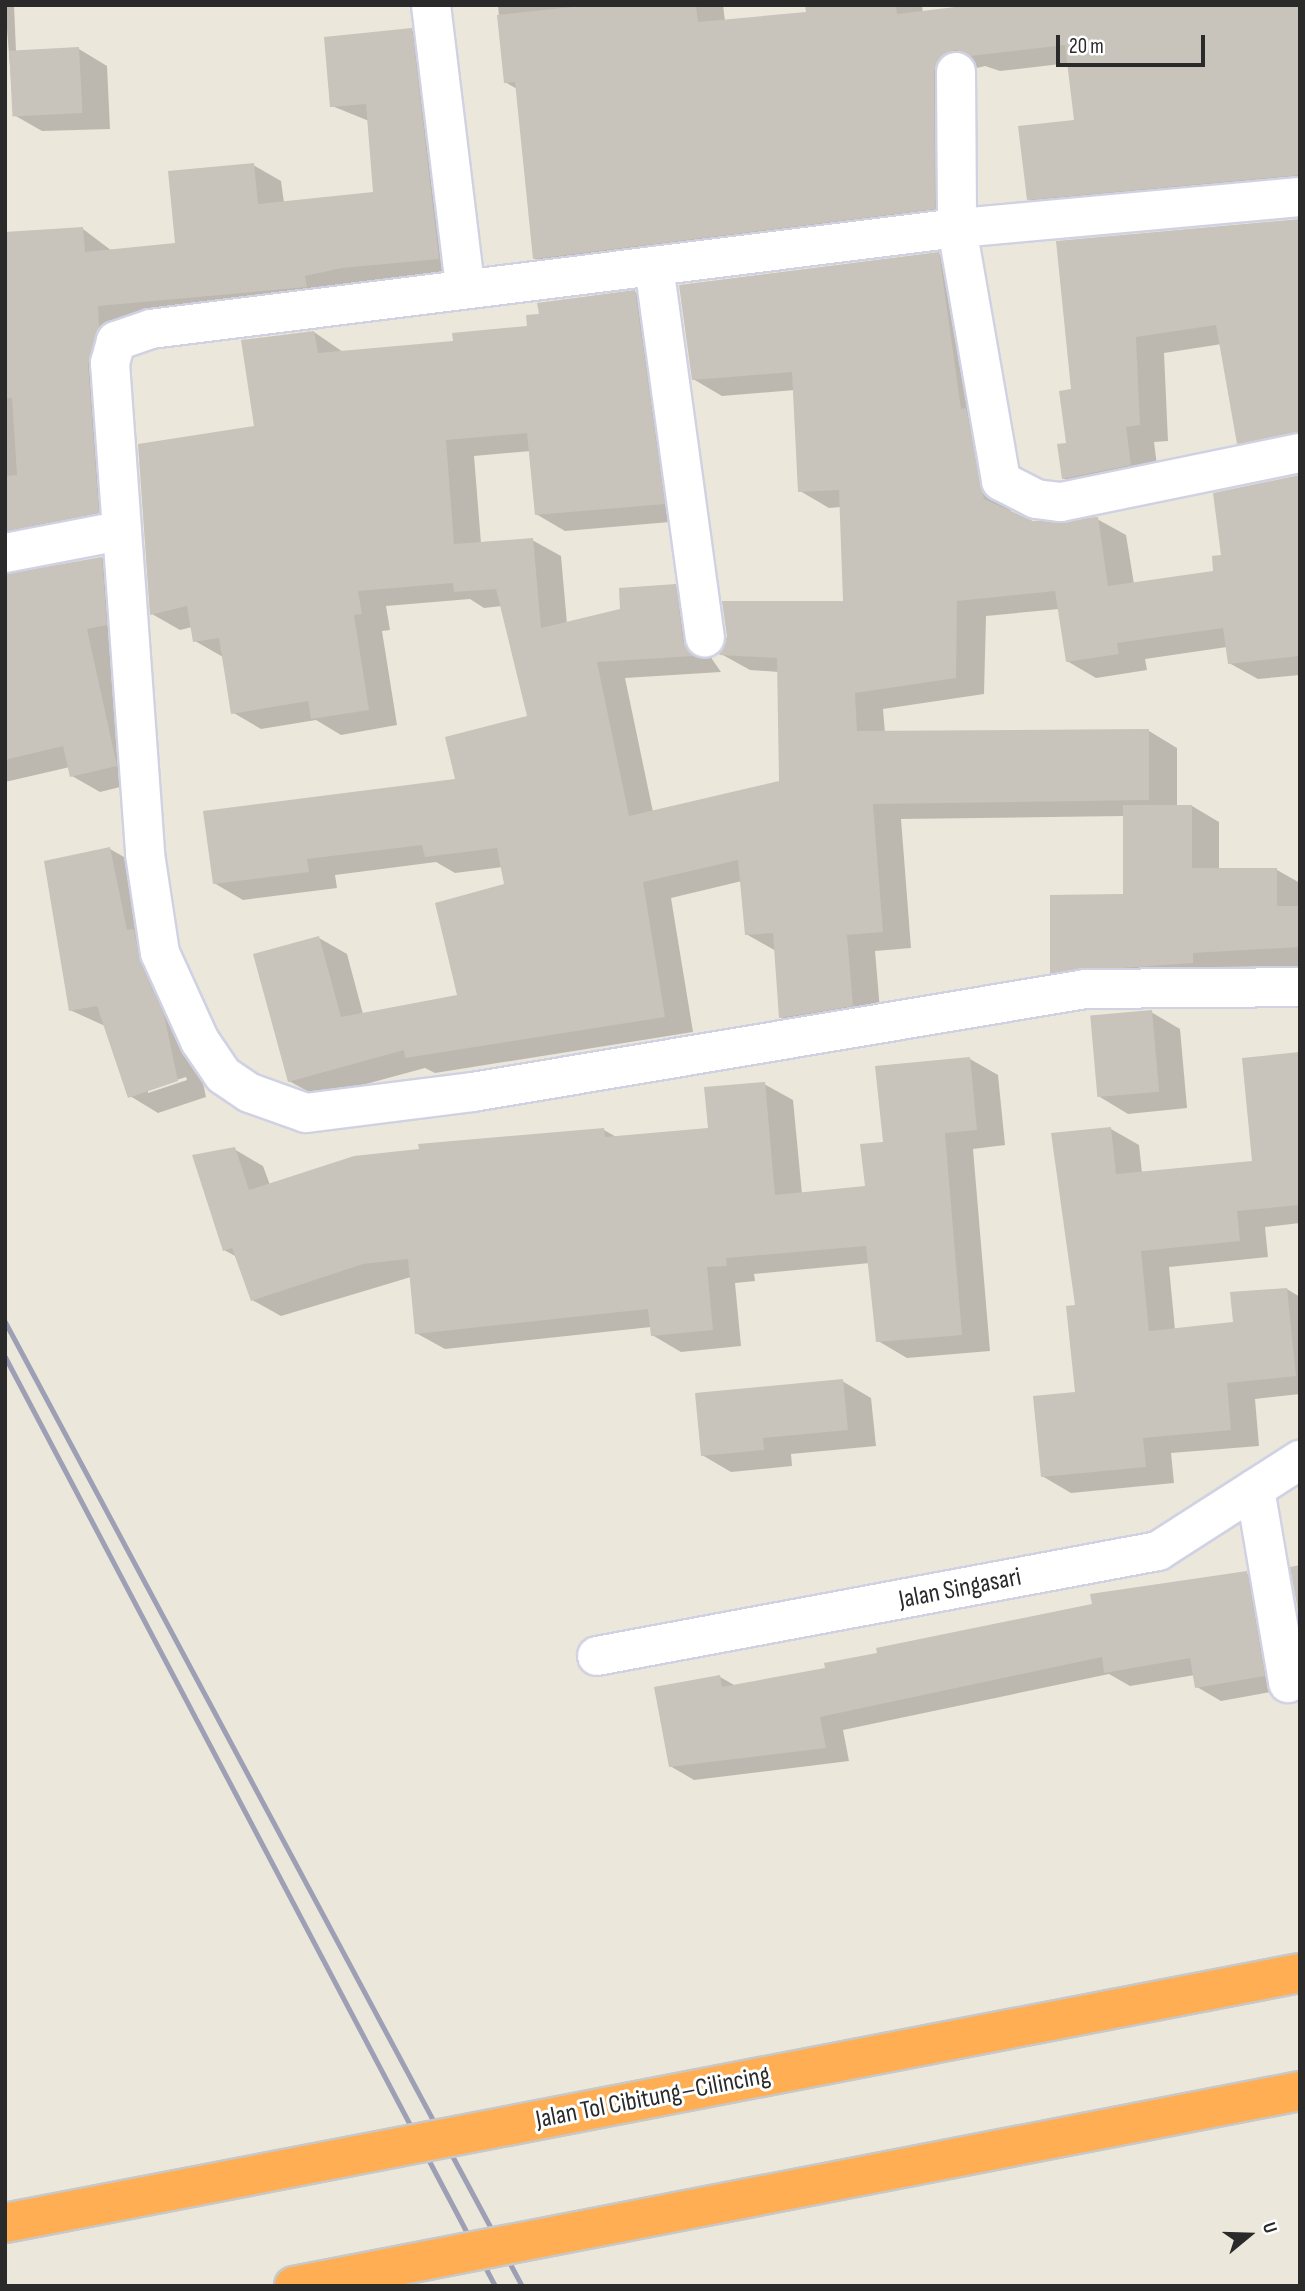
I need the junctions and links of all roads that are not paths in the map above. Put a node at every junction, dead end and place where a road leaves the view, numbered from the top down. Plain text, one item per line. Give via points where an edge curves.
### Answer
1 (431, 5) edge
2 (956, 72) dead end
3 (1300, 197) edge
4 (957, 228) junction
5 (654, 266) junction
6 (465, 288) junction
7 (1300, 453) edge
8 (119, 531) junction
9 (5, 554) edge
10 (705, 638) dead end
11 (1300, 987) edge
12 (1300, 1460) edge
13 (1255, 1489) junction
14 (597, 1656) dead end
15 (1288, 1683) dead end
16 (1300, 1973) edge
17 (1300, 2091) edge
18 (5, 2223) edge
19 (294, 2286) edge

1 - 6 street
2 - 4 street
3 - 4 street
4 - 5 street
4 - 7 street via 1001,481 1037,499 1061,502
5 - 6 street
5 - 10 street
6 - 8 street via 125,334 110,363
8 - 9 street
8 - 11 street via 132,618 145,854 160,953 223,1076 273,1103 306,1113 473,1092 1085,989
12 - 13 street, Jalan Singasari
13 - 14 street, Jalan Singasari via 1158,1551
13 - 15 street
16 - 18 highway, Jalan Tol Cibitung–Cilincing, bridge
17 - 19 highway, bridge

